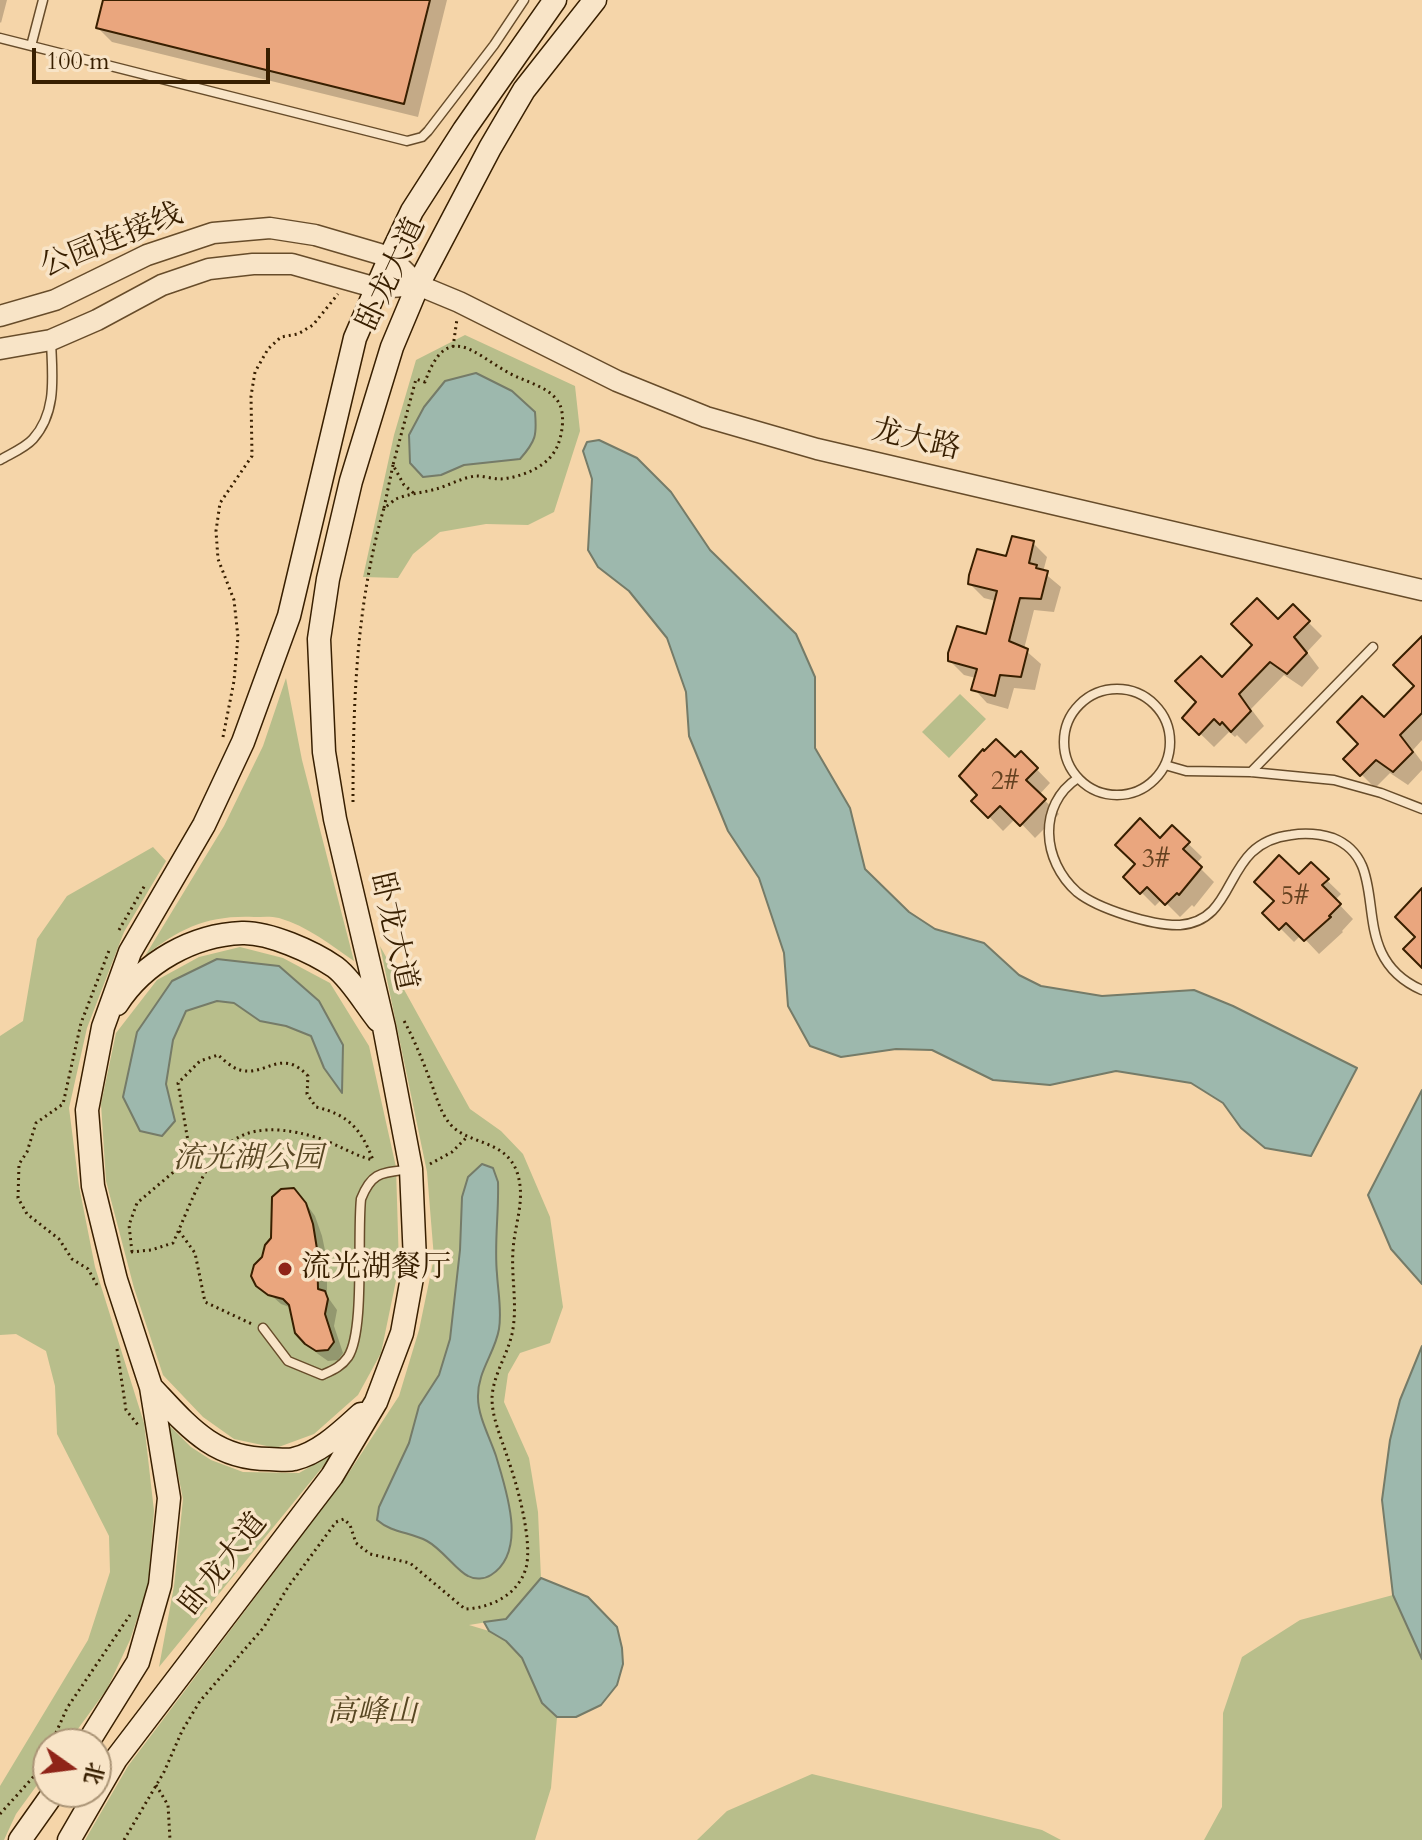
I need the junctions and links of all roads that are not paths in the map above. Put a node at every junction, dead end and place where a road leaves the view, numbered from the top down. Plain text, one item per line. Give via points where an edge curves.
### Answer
1 (43, 0) edge
2 (524, 0) edge
3 (555, 0) edge
4 (595, 0) edge
5 (0, 38) edge
6 (31, 46) junction
7 (390, 257) junction
8 (418, 285) junction
9 (377, 288) junction
10 (0, 316) edge
11 (51, 340) junction
12 (0, 349) edge
13 (0, 460) edge
14 (1422, 590) edge
15 (1373, 647) dead end
16 (1165, 765) junction
17 (1251, 772) junction
18 (1078, 778) junction
19 (1420, 806) edge
20 (1422, 990) edge
21 (392, 1022) junction
22 (103, 1027) junction
23 (411, 1169) junction
24 (263, 1328) road end
25 (151, 1387) junction
26 (376, 1402) junction
27 (97, 1728) edge
28 (43, 1808) edge
29 (20, 1840) edge
30 (69, 1840) edge

1 - 6 lane
2 - 6 lane via 428,131 407,141
3 - 7 main road, 卧龙大道 via 412,211
4 - 8 main road, 卧龙大道 via 524,90
5 - 6 lane
7 - 8 street, 公园连接线
7 - 9 main road, 卧龙大道
7 - 10 street, 公园连接线 via 270,228 213,233 147,255 55,300
8 - 9 street, 公园连接线
8 - 14 street, 龙大路 via 617,381 706,417 817,449
8 - 21 main road, 卧龙大道 via 371,409 328,579 319,639 328,779 352,896
9 - 11 street, 公园连接线 via 292,264 209,269 162,285
9 - 22 main road, 卧龙大道 via 347,366 289,616 248,729 204,825 130,952
11 - 12 street, 公园连接线
11 - 13 lane via 49,413 32,440
15 - 17 lane
16 - 17 lane via 1186,771
16 - 18 lane via 1147,786 1126,795 1104,794
16 - 18 lane via 1170,739 1158,708 1131,691 1109,690 1088,698 1068,724 1067,757
17 - 19 lane via 1334,780
18 - 20 lane via 1056,801 1048,833 1061,873 1088,900 1160,922 1191,923 1219,904 1236,870 1260,845 1283,836 1325,836 1350,850 1366,873 1373,926 1385,963
21 - 22 main road via 336,968 290,944 245,933 199,940 153,965 126,991
21 - 23 main road, 卧龙大道
22 - 25 main road, 卧龙大道 via 87,1110 93,1186
23 - 24 lane via 368,1181 361,1199 357,1329 349,1356 338,1368 322,1375 288,1361
23 - 26 main road, 卧龙大道 via 415,1261 402,1333
25 - 26 main road via 191,1430 219,1450 252,1459 294,1459 329,1442
25 - 27 main road, 卧龙大道 via 169,1498 160,1585 138,1662
26 - 30 main road, 卧龙大道 via 332,1476 116,1759
28 - 29 main road

